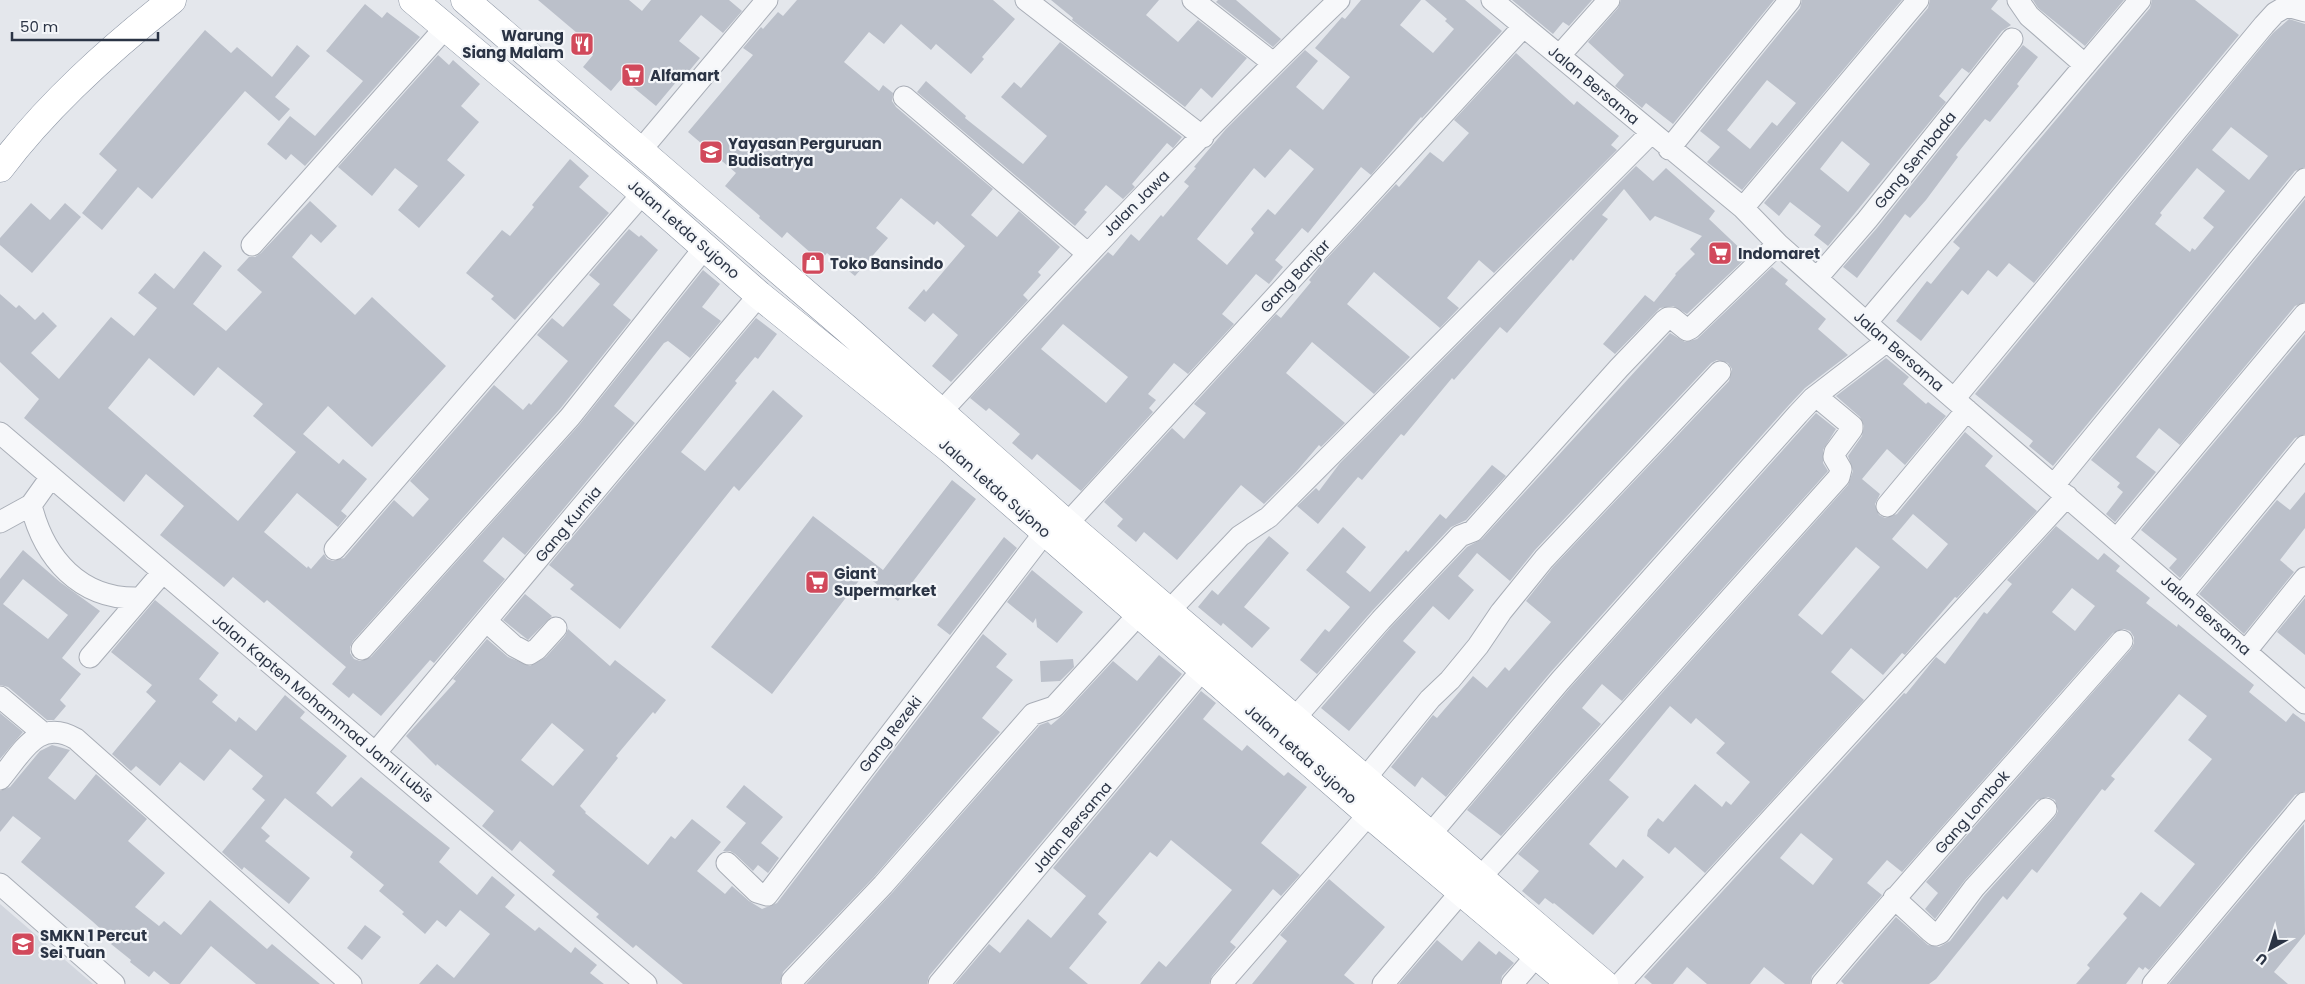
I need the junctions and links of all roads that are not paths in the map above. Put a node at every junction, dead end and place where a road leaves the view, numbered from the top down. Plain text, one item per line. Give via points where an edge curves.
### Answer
1 (172, 0) edge
2 (413, 0) edge
3 (465, 0) edge
4 (768, 0) edge
5 (1026, 0) edge
6 (1193, 0) edge
7 (1339, 0) edge
8 (1492, 0) edge
9 (1609, 0) edge
10 (1790, 0) edge
11 (1918, 0) edge
12 (2018, 0) edge
13 (2140, 0) edge
14 (2305, 11) edge
15 (1524, 27) junction
16 (445, 28) junction
17 (2012, 39) dead end
18 (511, 40) junction
19 (1560, 55) junction
20 (1273, 63) junction
21 (2085, 65) junction
22 (492, 66) junction
23 (904, 97) dead end
24 (1651, 133) junction
25 (1203, 136) junction
26 (1669, 149) junction
27 (640, 151) junction
28 (0, 168) edge
29 (2305, 179) edge
30 (643, 193) junction
31 (1743, 208) junction
32 (1778, 244) junction
33 (252, 245) dead end
34 (705, 247) junction
35 (1087, 253) junction
36 (1817, 278) junction
37 (759, 294) junction
38 (2305, 314) edge
39 (1867, 322) junction
40 (847, 329) junction
41 (1887, 341) junction
42 (827, 351) junction
43 (1720, 372) dead end
44 (1816, 396) junction
45 (1960, 404) junction
46 (940, 413) junction
47 (0, 433) edge
48 (2305, 446) edge
49 (52, 477) junction
50 (2060, 490) junction
51 (31, 505) junction
52 (1887, 506) dead end
53 (0, 522) edge
54 (1056, 528) junction
55 (2118, 539) junction
56 (335, 549) dead end
57 (162, 572) junction
58 (2305, 578) edge
59 (2182, 595) junction
60 (139, 598) junction
61 (1154, 608) junction
62 (486, 622) junction
63 (556, 628) dead end
64 (2122, 641) dead end
65 (362, 650) dead end
66 (2246, 651) junction
67 (90, 657) dead end
68 (1203, 670) junction
69 (0, 697) edge
70 (2305, 703) edge
71 (1294, 719) junction
72 (43, 734) junction
73 (376, 752) junction
74 (0, 779) edge
75 (1364, 780) junction
76 (2305, 803) edge
77 (2046, 809) dead end
78 (1370, 814) junction
79 (1429, 836) junction
80 (727, 863) dead end
81 (0, 884) edge
82 (1470, 885) junction
83 (1894, 898) junction
84 (1537, 955) junction
85 (792, 981) dead end
86 (114, 984) edge
87 (350, 984) edge
88 (646, 984) edge
89 (939, 984) edge
90 (1221, 984) edge
91 (1383, 984) edge
92 (1512, 984) edge
93 (1571, 984) edge
94 (1604, 984) edge
95 (1620, 984) edge
96 (1822, 984) edge
97 (2153, 984) edge

1 - 28 highway via 126,37 59,101
2 - 16 highway, Jalan Letda Sujono
3 - 18 highway, Jalan Letda Sujono
4 - 27 street
5 - 25 street
6 - 20 street
7 - 20 street, Jalan Jawa
8 - 15 street, Jalan Bersama
9 - 19 street
10 - 26 street
11 - 31 street
12 - 21 street via 2029,16
13 - 21 street
14 - 45 street via 2287,6 2275,12
15 - 19 street, Jalan Bersama
15 - 54 street, Gang Banjar
16 - 22 highway, Jalan Letda Sujono
16 - 33 street
17 - 36 street, Gang Sembada
18 - 22 highway
18 - 27 highway, Jalan Letda Sujono
19 - 24 street, Jalan Bersama
20 - 25 street, Jalan Jawa
21 - 39 street
22 - 30 highway, Jalan Letda Sujono
23 - 35 street
24 - 26 street, Jalan Bersama
24 - 61 street via 1269,517 1240,536
25 - 35 street, Jalan Jawa
26 - 31 street, Jalan Bersama
27 - 40 highway, Jalan Letda Sujono
29 - 50 street
30 - 34 highway, Jalan Letda Sujono
30 - 56 street
31 - 32 street, Jalan Bersama
32 - 36 street, Jalan Bersama
32 - 71 street via 1691,328 1686,330 1672,318 1664,321 1473,531 1460,536 1387,613
34 - 37 highway, Jalan Letda Sujono
34 - 65 street via 570,417
35 - 46 street, Jalan Jawa
36 - 39 street, Jalan Bersama
37 - 42 highway, Jalan Letda Sujono
37 - 62 street, Gang Kurnia
38 - 55 street
39 - 41 street, Jalan Bersama
40 - 42 highway
40 - 46 highway, Jalan Letda Sujono
41 - 44 street
41 - 45 street, Jalan Bersama
42 - 54 highway, Jalan Letda Sujono
43 - 75 street via 1544,559 1478,646
44 - 79 street via 1560,681
44 - 82 street via 1852,426 1835,452 1834,457 1841,469 1839,477
45 - 50 street, Jalan Bersama
45 - 52 street
46 - 54 highway, Jalan Letda Sujono
47 - 49 street, Jalan Kapten Mohammad Jamil Lubis
48 - 59 street
49 - 51 street
49 - 57 street, Jalan Kapten Mohammad Jamil Lubis
50 - 55 street, Jalan Bersama
50 - 95 street
51 - 53 street
51 - 60 street via 46,546 74,578 110,596
54 - 61 highway, Jalan Letda Sujono
54 - 80 street, Gang Rezeki via 766,895 757,892
55 - 59 street, Jalan Bersama
57 - 60 street
57 - 73 street, Jalan Kapten Mohammad Jamil Lubis
58 - 66 street
59 - 66 street, Jalan Bersama
60 - 67 street
61 - 68 highway, Jalan Letda Sujono
61 - 71 highway, Jalan Letda Sujono
61 - 85 street via 1054,707 1033,714 883,885
62 - 63 street via 514,646 529,654
62 - 73 street, Gang Kurnia
64 - 83 street, Gang Lombok
66 - 70 street, Jalan Bersama
68 - 78 highway, Jalan Letda Sujono
68 - 89 street, Jalan Bersama
69 - 72 street
71 - 75 highway, Jalan Letda Sujono
72 - 74 street via 29,744
72 - 87 street via 58,731 76,739
73 - 88 street, Jalan Kapten Mohammad Jamil Lubis
75 - 79 highway, Jalan Letda Sujono
76 - 97 street
77 - 83 street via 1974,888 1940,933 1935,935
78 - 82 highway, Jalan Letda Sujono
78 - 90 street
79 - 82 highway, Jalan Letda Sujono
81 - 86 street
82 - 84 highway, Jalan Letda Sujono
82 - 91 street
82 - 94 highway, Jalan Letda Sujono
83 - 96 street, Gang Lombok
84 - 92 street
84 - 93 highway, Jalan Letda Sujono

